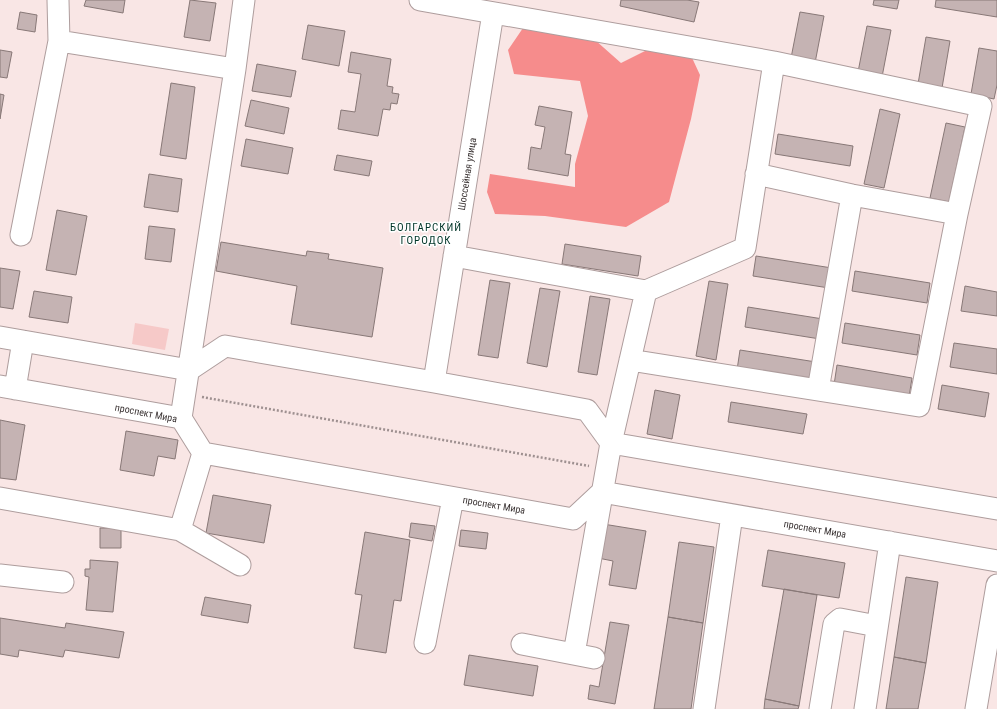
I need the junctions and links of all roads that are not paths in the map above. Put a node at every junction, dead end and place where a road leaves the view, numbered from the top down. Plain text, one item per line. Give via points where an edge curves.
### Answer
1 (58, 0) edge
2 (244, 0) edge
3 (420, 0) edge
4 (493, 13) junction
5 (59, 41) junction
6 (774, 62) junction
7 (235, 69) junction
8 (756, 174) junction
9 (852, 195) junction
10 (957, 214) junction
11 (21, 235) dead end
12 (454, 256) junction
13 (646, 291) junction
14 (0, 337) edge
15 (23, 341) junction
16 (630, 360) junction
17 (189, 370) junction
18 (434, 382) junction
19 (7, 388) edge
20 (818, 390) junction
21 (181, 418) junction
22 (611, 443) junction
23 (203, 453) junction
24 (602, 492) junction
25 (0, 498) edge
26 (453, 498) junction
27 (997, 509) edge
28 (732, 514) junction
29 (180, 530) junction
30 (890, 542) junction
31 (997, 561) edge
32 (240, 565) dead end
33 (0, 575) edge
34 (63, 582) dead end
35 (997, 585) edge
36 (877, 626) junction
37 (425, 643) dead end
38 (522, 644) dead end
39 (574, 654) junction
40 (594, 658) dead end
41 (989, 677) edge
42 (704, 709) edge
43 (820, 709) edge
44 (865, 709) edge
45 (976, 709) edge

1 - 5 street
2 - 7 street
3 - 4 street
4 - 6 street
4 - 12 street, Шоссейная улица
5 - 7 street
5 - 11 street
6 - 8 street
6 - 10 street via 981,106
7 - 17 street
8 - 9 street
8 - 13 street via 745,248
9 - 10 street
9 - 20 street
10 - 20 street via 919,406
12 - 13 street
12 - 18 street, Шоссейная улица
13 - 16 street
14 - 15 street
15 - 17 street
15 - 19 street
16 - 20 street
16 - 22 street
17 - 18 street via 225,346
17 - 21 street
18 - 22 street via 587,410
19 - 21 street, проспект Мира
21 - 23 street, проспект Мира
22 - 24 street
22 - 27 street
23 - 26 street, проспект Мира
23 - 29 street
24 - 26 street, проспект Мира via 573,519
24 - 28 street, проспект Мира
24 - 39 street
25 - 29 street
26 - 37 street
28 - 30 street, проспект Мира
28 - 42 street
29 - 32 street
30 - 31 street, проспект Мира
30 - 36 street
33 - 34 street
35 - 41 street
36 - 43 street via 840,619 834,624
36 - 44 street
38 - 39 street
39 - 40 street
41 - 45 street

